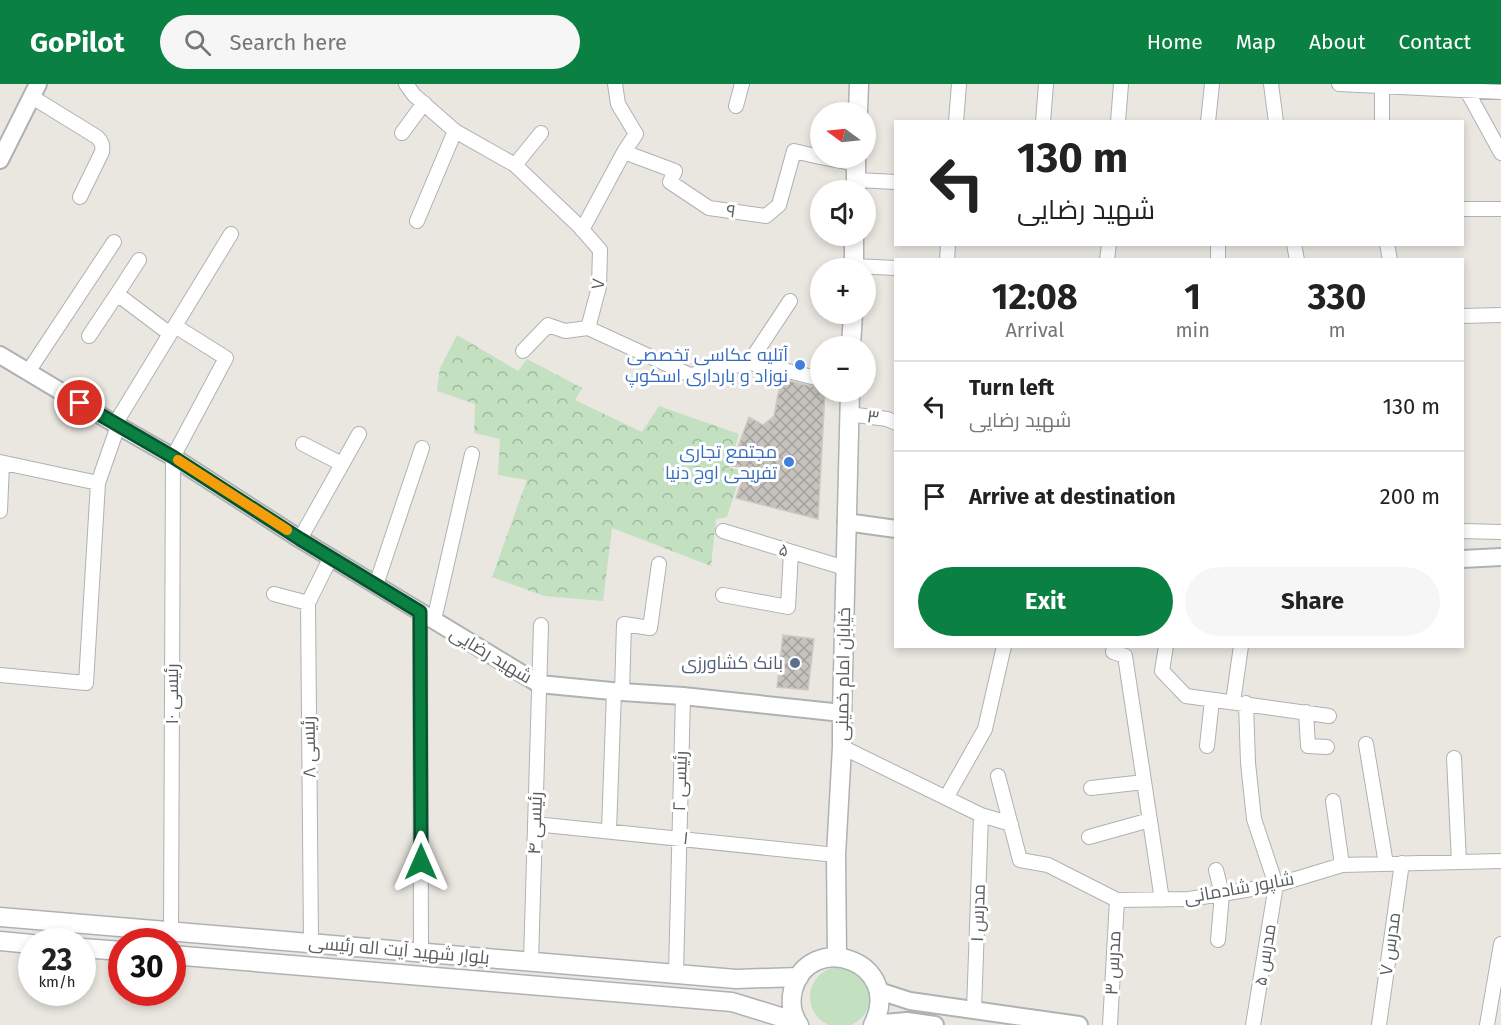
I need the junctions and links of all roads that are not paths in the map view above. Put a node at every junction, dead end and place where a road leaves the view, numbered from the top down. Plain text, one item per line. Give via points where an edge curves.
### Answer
1 (406, 84) edge
2 (615, 84) edge
3 (742, 84) edge
4 (859, 84) edge
5 (959, 84) edge
6 (1046, 84) edge
7 (1121, 84) edge
8 (1212, 84) edge
9 (1271, 84) edge
10 (1339, 84) edge
11 (1382, 85) edge
12 (1442, 87) edge
13 (35, 90) edge
14 (1497, 90) edge
15 (1467, 91) junction
16 (858, 102) edge
17 (424, 103) junction
18 (736, 106) dead end
19 (956, 120) edge
20 (1043, 120) edge
21 (1118, 120) edge
22 (1208, 120) edge
23 (1276, 120) edge
24 (1382, 120) edge
25 (455, 131) junction
26 (402, 133) dead end
27 (541, 133) dead end
28 (5, 139) edge
29 (624, 152) junction
30 (1501, 153) edge
31 (810, 154) edge
32 (0, 160) edge
33 (515, 165) junction
34 (856, 173) edge
35 (894, 182) edge
36 (80, 197) dead end
37 (1464, 209) edge
38 (1501, 209) edge
39 (417, 221) dead end
40 (582, 230) junction
41 (231, 234) dead end
42 (114, 242) dead end
43 (139, 260) dead end
44 (876, 268) edge
45 (894, 268) edge
46 (117, 294) junction
47 (790, 301) dead end
48 (1501, 315) edge
49 (1464, 316) edge
50 (588, 328) junction
51 (172, 330) junction
52 (89, 336) dead end
53 (523, 351) dead end
54 (0, 355) edge
55 (749, 363) junction
56 (28, 372) junction
57 (810, 376) edge
58 (850, 402) edge
59 (849, 414) junction
60 (894, 422) edge
61 (117, 425) junction
62 (359, 434) dead end
63 (303, 444) dead end
64 (422, 448) dead end
65 (472, 454) dead end
66 (173, 457) junction
67 (1, 462) edge
68 (342, 464) junction
69 (98, 483) junction
70 (0, 511) edge
71 (846, 522) junction
72 (894, 529) edge
73 (723, 531) dead end
74 (1464, 531) edge
75 (1501, 532) edge
76 (300, 539) junction
77 (791, 552) junction
78 (331, 557) junction
79 (1501, 557) edge
80 (1464, 559) edge
81 (659, 564) dead end
82 (845, 568) junction
83 (376, 585) junction
84 (274, 594) dead end
85 (723, 595) dead end
86 (308, 603) junction
87 (427, 616) junction
88 (541, 625) dead end
89 (1004, 648) edge
90 (1114, 648) edge
91 (1166, 648) edge
92 (1241, 648) edge
93 (0, 675) edge
94 (539, 684) junction
95 (618, 692) junction
96 (683, 696) junction
97 (1212, 700) junction
98 (1240, 702) junction
99 (1306, 712) junction
100 (842, 713) junction
101 (1329, 716) dead end
102 (1366, 744) dead end
103 (1207, 746) dead end
104 (842, 747) junction
105 (1327, 747) dead end
106 (1454, 758) dead end
107 (998, 776) dead end
108 (1144, 782) junction
109 (1091, 788) dead end
110 (946, 798) junction
111 (1334, 801) dead end
112 (981, 815) junction
113 (1150, 820) junction
114 (535, 824) junction
115 (1011, 824) junction
116 (609, 830) junction
117 (1089, 837) dead end
118 (679, 838) junction
119 (836, 855) junction
120 (1501, 861) edge
121 (1460, 862) junction
122 (1402, 863) junction
123 (1386, 864) junction
124 (1342, 865) junction
125 (1216, 870) dead end
126 (1276, 885) junction
127 (1222, 894) junction
128 (1117, 900) junction
129 (1162, 900) junction
130 (0, 917) edge
131 (125, 928) edge
132 (171, 928) edge
133 (186, 933) edge
134 (230, 936) junction
135 (1218, 940) dead end
136 (0, 941) edge
137 (18, 943) edge
138 (311, 943) junction
139 (1501, 944) edge
140 (421, 952) junction
141 (186, 956) edge
142 (837, 957) junction
143 (227, 960) junction
144 (531, 961) junction
145 (676, 973) junction
146 (799, 977) junction
147 (879, 991) junction
148 (974, 1010) junction
149 (798, 1023) edge
150 (873, 1025) edge
151 (935, 1025) edge
152 (1079, 1025) edge
153 (1110, 1025) edge
154 (1253, 1025) edge
155 (1379, 1025) edge
156 (1486, 1025) edge

1 - 17 street, ۷
2 - 29 street via 618,104 636,134
3 - 18 street
4 - 16 main road
5 - 19 street
6 - 20 street
7 - 21 street
8 - 22 street
9 - 23 street
10 - 11 street
11 - 12 street
11 - 24 street
12 - 15 street
13 - 28 street
13 - 36 street via 101,141 100,158
14 - 15 street
15 - 30 street
17 - 25 street, ۷
17 - 26 street
25 - 33 street, ۷
25 - 39 street
27 - 33 street
28 - 32 street
29 - 31 street, ۹ via 675,171 670,183 709,208 766,216 779,205 794,151
29 - 40 street
33 - 40 street, ۷
34 - 35 street, ۹
37 - 38 street
40 - 50 street, ۷ via 600,250 599,287
41 - 51 street
42 - 56 street
43 - 46 street
44 - 45 street
46 - 51 street
46 - 52 street
47 - 55 street
48 - 49 street
50 - 53 street via 565,331 548,325
50 - 55 street via 690,375
51 - 61 street
51 - 66 street via 226,358
54 - 56 street, شهید رضایی
55 - 57 street
56 - 61 street, شهید رضایی
58 - 59 main road, خیابان امام خمینی
59 - 60 street, ۳
59 - 71 main road, خیابان امام خمینی
61 - 66 street, شهید رضایی
61 - 69 street
62 - 68 street
63 - 68 street
64 - 83 street
65 - 87 street
66 - 76 street, شهید رضایی
66 - 132 street, رئیسی ۱۰
67 - 69 street
67 - 70 street
68 - 76 street
69 - 93 street via 86,683
71 - 72 street
71 - 82 main road, خیابان امام خمینی
73 - 77 street, ۵
74 - 75 street
76 - 78 street, شهید رضایی
77 - 82 street, ۵
77 - 85 street via 788,607
78 - 83 street, شهید رضایی
78 - 86 street, رئیسی ۸
79 - 80 street
81 - 95 street via 650,628 624,624
82 - 100 main road, خیابان امام خمینی
83 - 87 street, شهید رضایی
84 - 86 street
86 - 138 street, رئیسی ۸
87 - 94 street, شهید رضایی
87 - 140 street
88 - 94 street, رئیسی ۴
89 - 110 street via 985,729
90 - 108 street via 1113,652 1125,656
91 - 97 street via 1162,671 1186,696
92 - 98 street
94 - 95 street, شهید رضایی
94 - 114 street, رئیسی ۴
95 - 96 street, شهید رضایی
95 - 116 street
96 - 100 street, شهید رضایی
96 - 118 street, رئیسی ۲
97 - 98 street
97 - 103 street
98 - 99 street
98 - 126 street via 1254,819
99 - 101 street
99 - 105 street via 1308,746
100 - 104 main road, خیابان امام خمینی
102 - 123 street
104 - 110 street
104 - 119 main road, خیابان امام خمینی
106 - 121 street
107 - 115 street
108 - 109 street
108 - 113 street
110 - 112 street
111 - 124 street
112 - 115 street
112 - 148 street, مدرس ۱
113 - 117 street
113 - 129 street
114 - 116 street, ۱
114 - 144 street, رئیسی ۴
115 - 128 street, شاپور شادمانی via 1020,860 1048,865
116 - 118 street, ۱
118 - 119 street, ۱
118 - 145 street, رئیسی ۲
119 - 142 main road, خیابان امام خمینی
120 - 121 street, شاپور شادمانی
121 - 122 street, شاپور شادمانی
122 - 123 street, شاپور شادمانی
122 - 155 street, مدرس ۷
123 - 124 street, شاپور شادمانی
124 - 126 street, شاپور شادمانی
125 - 127 street
126 - 127 street, شاپور شادمانی
126 - 154 street, مدرس ۵
127 - 129 street, شاپور شادمانی
127 - 135 street
128 - 129 street, شاپور شادمانی
128 - 153 street, مدرس ۳
130 - 131 main road, بلوار شهید آیت اله رئیسی
133 - 134 main road, بلوار شهید آیت اله رئیسی
134 - 138 main road, بلوار شهید آیت اله رئیسی
134 - 143 main road
136 - 137 main road
138 - 140 main road, بلوار شهید آیت اله رئیسی
139 - 156 street
140 - 144 main road, بلوار شهید آیت اله رئیسی
141 - 143 main road, بلوار شهید آیت اله رئیسی
142 - 146 main road via 815,962
142 - 147 main road via 859,963
143 - 149 main road, بلوار شهید آیت اله رئیسی via 732,1002
144 - 145 main road, بلوار شهید آیت اله رئیسی
145 - 146 main road, بلوار شهید آیت اله رئیسی via 736,979
146 - 149 main road via 792,999
147 - 148 street via 910,1002
147 - 150 main road via 880,1003
148 - 152 street
150 - 151 street via 908,1021

